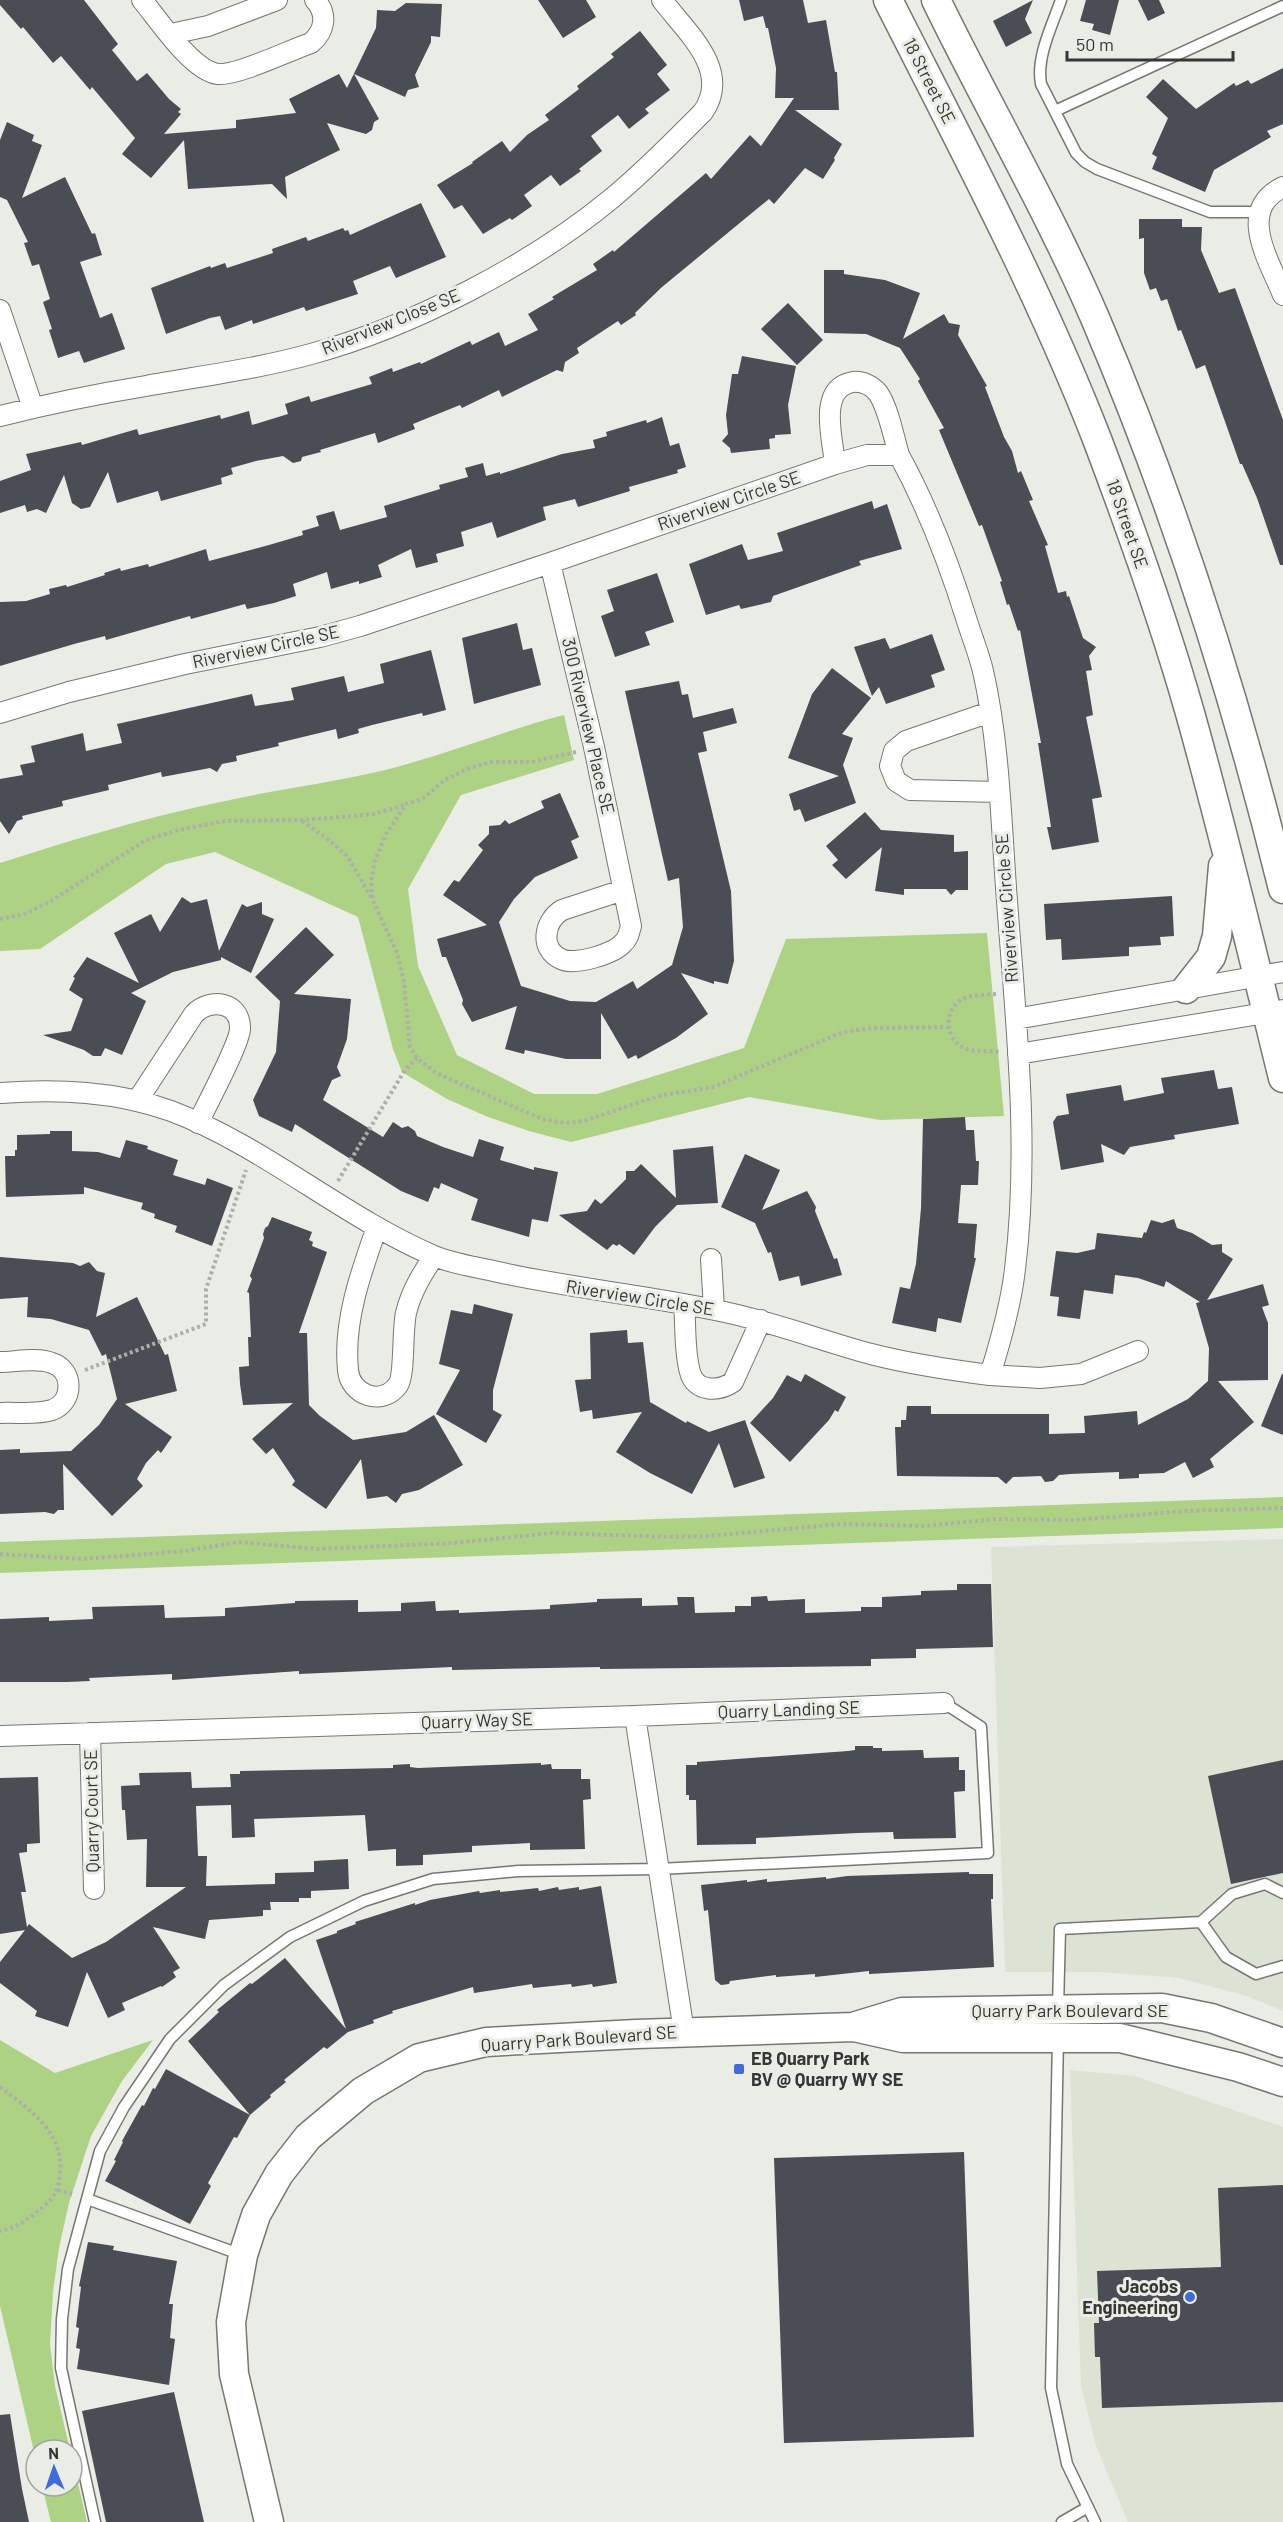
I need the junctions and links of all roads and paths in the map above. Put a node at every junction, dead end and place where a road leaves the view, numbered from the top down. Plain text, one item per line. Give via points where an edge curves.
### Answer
1 (142, 0) edge
2 (277, 0) edge
3 (315, 0) edge
4 (662, 0) edge
5 (888, 0) edge
6 (936, 0) edge
7 (1061, 0) edge
8 (1283, 6) edge
9 (171, 34) junction
10 (1055, 111) junction
11 (1283, 188) edge
12 (1259, 212) junction
13 (1283, 295) edge
14 (0, 310) edge
15 (33, 408) junction
16 (0, 416) edge
17 (899, 455) junction
18 (836, 464) junction
19 (550, 563) junction
20 (0, 712) edge
21 (990, 712) junction
22 (999, 792) junction
23 (406, 804) dead end
24 (302, 820) junction
25 (1224, 837) junction
26 (1283, 889) edge
27 (623, 890) junction
28 (373, 901) dead end
29 (0, 919) edge
30 (1270, 974) edge
31 (1186, 989) junction
32 (996, 994) dead end
33 (1275, 1011) edge
34 (1016, 1019) junction
35 (1018, 1054) junction
36 (417, 1058) dead end
37 (1283, 1078) edge
38 (0, 1093) edge
39 (137, 1101) junction
40 (198, 1123) junction
41 (252, 1153) junction
42 (328, 1199) junction
43 (378, 1227) junction
44 (434, 1256) junction
45 (711, 1259) dead end
46 (684, 1304) junction
47 (714, 1310) junction
48 (761, 1320) junction
49 (1138, 1351) dead end
50 (0, 1362) edge
51 (990, 1374) junction
52 (67, 1377) junction
53 (0, 1413) edge
54 (1283, 1508) edge
55 (0, 1554) edge
56 (944, 1703) joint
57 (635, 1716) junction
58 (90, 1733) junction
59 (0, 1736) edge
60 (658, 1869) junction
61 (94, 1889) dead end
62 (1283, 1893) edge
63 (1201, 1922) junction
64 (1283, 1966) edge
65 (1058, 2024) junction
66 (684, 2032) junction
67 (1283, 2043) edge
68 (1283, 2082) edge
69 (0, 2087) edge
70 (87, 2199) junction
71 (0, 2231) edge
72 (243, 2255) junction
73 (1088, 2507) junction
74 (95, 2522) edge
75 (269, 2522) edge
76 (1062, 2522) edge
77 (1095, 2522) edge

1 - 9 street
2 - 9 street via 208,26
3 - 9 street via 324,16 317,38 229,73 206,70
4 - 15 street, Riverview Close SE via 710,66 710,102 625,188 538,251 449,302 332,348 247,369
5 - 25 main road, 18 Street SE via 989,199 1096,437 1189,710
6 - 26 main road via 1047,214 1135,416 1236,711
7 - 10 lane via 1040,64 1041,84
8 - 10 lane
10 - 12 lane via 1076,153 1097,169 1210,212
11 - 12 street via 1270,195
12 - 13 street via 1260,236
14 - 15 street
15 - 16 street, Riverview Close SE
17 - 18 street, Riverview Circle SE via 867,455
17 - 18 street via 877,391 853,382 839,389 831,402
17 - 21 street, Riverview Circle SE via 943,549 982,669
18 - 19 street, Riverview Circle SE
19 - 20 street, Riverview Circle SE via 320,637 174,667
19 - 27 street, 300 Riverview Place SE
21 - 22 street, Riverview Circle SE
21 - 22 street via 906,741 894,751 890,766 896,781 910,790
22 - 34 street, Riverview Circle SE
23 - 24 path via 374,814
24 - 28 path via 348,857
24 - 29 path via 225,821 146,840 51,901 25,914
25 - 30 main road, 18 Street SE
25 - 31 main road via 1217,936 1211,957
27 - 27 street, 300 Riverview Place SE via 554,915 546,932 554,955 576,962 617,949 625,942 631,926
30 - 31 street
30 - 33 main road, 18 Street SE
31 - 34 street
32 - 35 path via 958,1001 948,1027 963,1048
33 - 35 street
33 - 37 main road, 18 Street SE
34 - 35 street, Riverview Circle SE
35 - 51 street, Riverview Circle SE via 1021,1210 1011,1294
36 - 42 path via 405,1070
38 - 39 street, Riverview Circle SE via 65,1091
39 - 40 street, Riverview Circle SE
39 - 40 street via 194,1014 206,1004 221,1003 238,1019 239,1036
40 - 41 street, Riverview Circle SE
41 - 42 street, Riverview Circle SE
41 - 52 path via 206,1289 206,1324
42 - 43 street, Riverview Circle SE
43 - 44 street, Riverview Circle SE
43 - 44 street via 358,1280 347,1346 349,1378 366,1396 384,1396 399,1384 406,1312 415,1285
44 - 46 street, Riverview Circle SE via 546,1283
45 - 47 street
46 - 47 street, Riverview Circle SE
46 - 48 street via 690,1372 698,1384 710,1389 733,1382
47 - 48 street, Riverview Circle SE
48 - 51 street, Riverview Circle SE via 872,1354
49 - 51 street via 1081,1374 1040,1378
50 - 52 street via 52,1362
52 - 53 street via 68,1393 59,1406 44,1411
54 - 55 path via 1074,1520 996,1519 924,1526 840,1524 710,1536 552,1533 454,1544 317,1549 239,1542 84,1559
56 - 57 street, Quarry Landing SE
56 - 60 lane via 981,1727 988,1853
57 - 58 street, Quarry Way SE
57 - 60 street
58 - 59 street, Quarry Way SE
58 - 61 street, Quarry Court SE
60 - 66 street
60 - 70 lane via 518,1871 433,1879 364,1900 290,1937 224,1985 170,2039 100,2151
62 - 63 lane via 1265,1884 1232,1894
63 - 64 lane via 1226,1958 1256,1974
63 - 65 lane via 1060,1929
65 - 66 main road, Quarry Park Boulevard SE via 902,2012 854,2027
65 - 67 main road, Quarry Park Boulevard SE via 1162,2008 1211,2018
65 - 68 main road, Quarry Park Boulevard SE via 1238,2067
65 - 73 lane via 1051,2388 1067,2464
66 - 72 main road, Quarry Park Boulevard SE via 486,2042 419,2058 363,2091 308,2137 279,2174 256,2215
69 - 71 path via 42,2121 55,2140 61,2165 58,2190 47,2203 10,2229
70 - 72 lane
70 - 74 lane via 68,2269 61,2368
72 - 75 main road, Quarry Park Boulevard SE via 231,2322 234,2374
73 - 76 lane
73 - 77 lane

